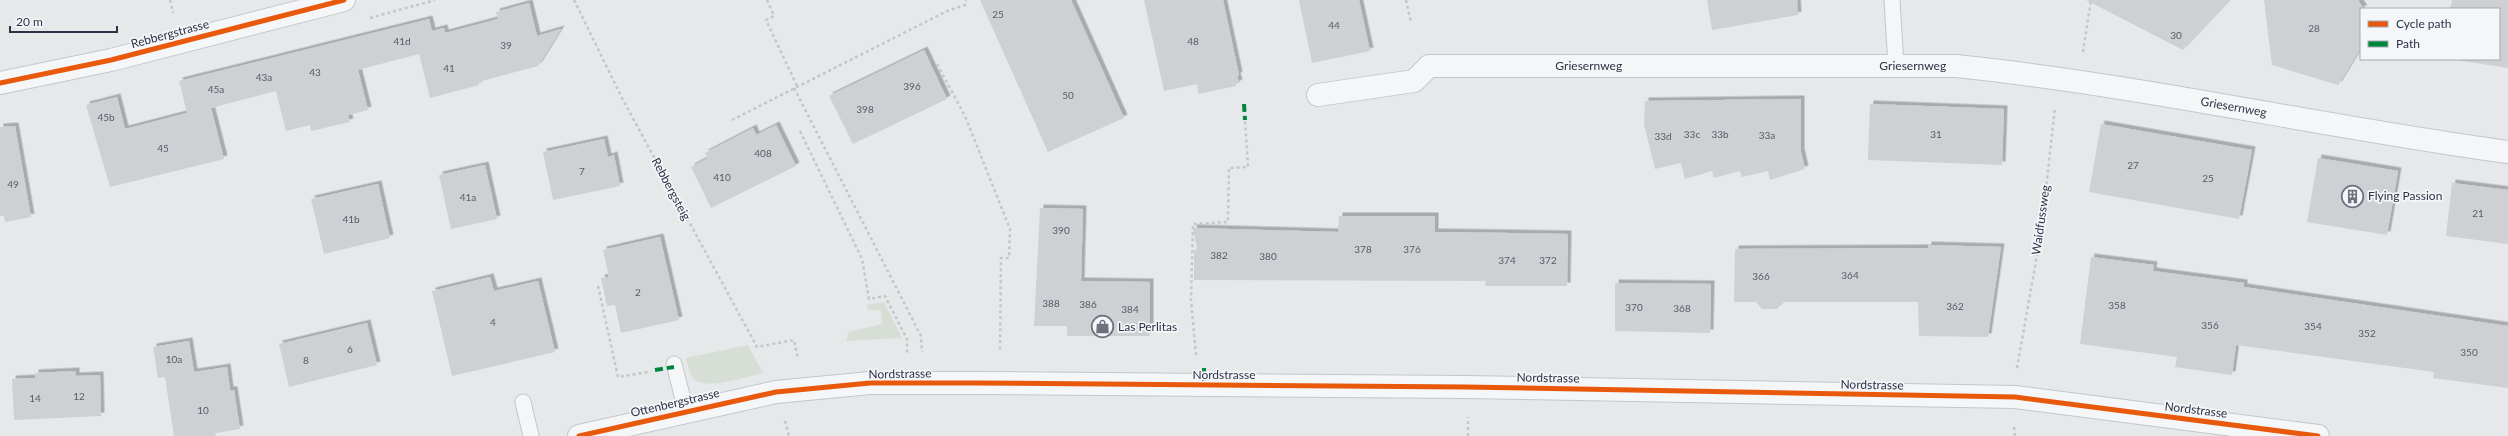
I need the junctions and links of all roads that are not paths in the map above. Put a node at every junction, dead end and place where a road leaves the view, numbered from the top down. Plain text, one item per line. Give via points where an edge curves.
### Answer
1 (344, 0) edge
2 (1892, 0) edge
3 (1896, 66) junction
4 (0, 83) edge
5 (1318, 95) dead end
6 (2508, 152) edge
7 (674, 364) dead end
8 (776, 392) joint
9 (523, 402) dead end
10 (686, 410) junction
11 (530, 436) edge
12 (580, 436) edge
13 (2318, 436) edge

1 - 4 street, Rebbergstrasse via 111,60
2 - 3 lane
3 - 5 street, Griesernweg via 1429,66 1414,81
3 - 6 street, Griesernweg via 1956,66 2036,74 2416,140
7 - 10 lane
8 - 10 street, Ottenbergstrasse
8 - 13 street, Nordstrasse via 870,384 975,383 1473,387 2015,397
9 - 11 lane
10 - 12 street, Ottenbergstrasse

